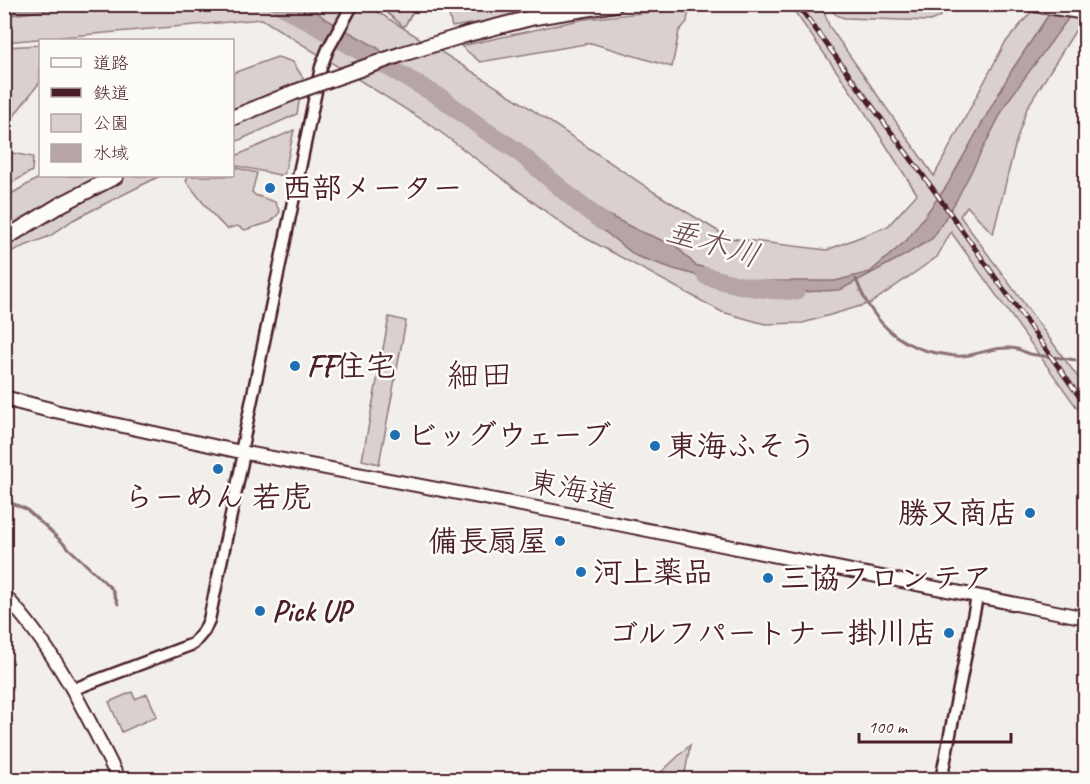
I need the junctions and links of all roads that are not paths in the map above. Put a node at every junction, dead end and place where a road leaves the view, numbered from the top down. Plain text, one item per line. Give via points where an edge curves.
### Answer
1 (353, 4) edge
2 (616, 4) edge
3 (1034, 4) edge
4 (1086, 12) edge
5 (234, 117) edge
6 (114, 177) edge
7 (4, 239) edge
8 (4, 398) edge
9 (4, 403) edge
10 (50, 410) junction
11 (243, 453) junction
12 (4, 595) edge
13 (977, 597) junction
14 (1086, 618) edge
15 (74, 689) junction
16 (119, 780) edge
17 (941, 780) edge

1 - 11 street via 328,49 315,90
2 - 5 highway, bridge via 535,17 468,34 295,92
3 - 4 highway
6 - 7 highway
8 - 10 highway
9 - 10 highway
10 - 11 main road, 東海道
11 - 13 main road, 東海道
11 - 15 street via 204,631 193,644
12 - 15 main road
13 - 14 main road, 東海道
13 - 17 street
15 - 16 main road

